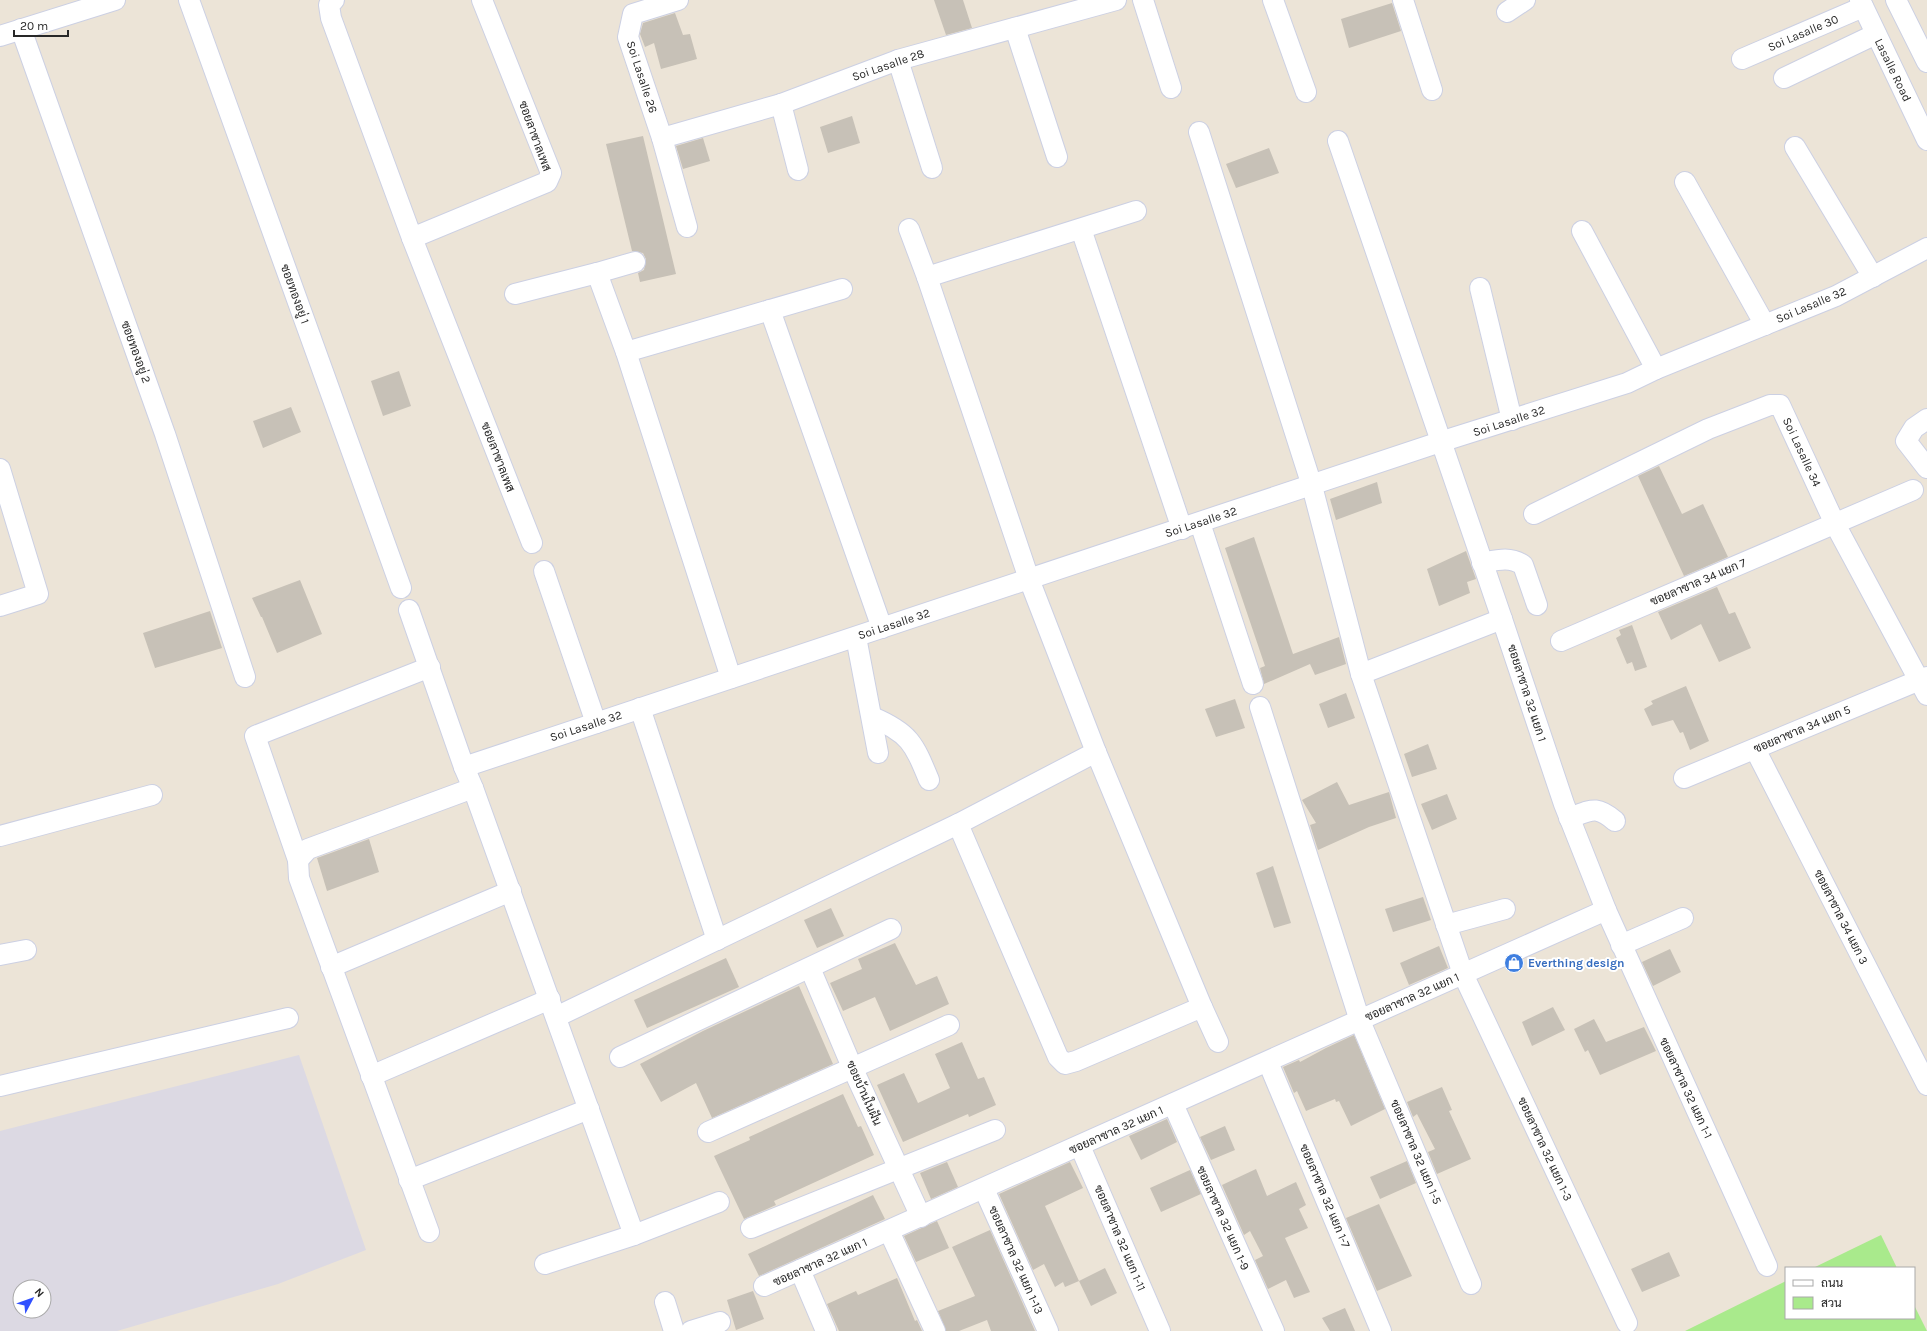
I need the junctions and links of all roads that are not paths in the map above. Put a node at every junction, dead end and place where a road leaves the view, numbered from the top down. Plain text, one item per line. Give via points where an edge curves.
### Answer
1 (115, 0) edge
2 (189, 0) edge
3 (334, 0) edge
4 (482, 0) edge
5 (678, 0) edge
6 (1116, 0) edge
7 (1143, 0) edge
8 (1273, 0) edge
9 (1403, 0) edge
10 (1525, 0) edge
11 (1898, 1) edge
12 (1861, 4) edge
13 (1507, 12) dead end
14 (1015, 28) junction
15 (21, 29) junction
16 (1876, 34) junction
17 (0, 36) edge
18 (1742, 59) dead end
19 (898, 60) junction
20 (1927, 62) edge
21 (1784, 78) dead end
22 (1172, 88) dead end
23 (1432, 90) dead end
24 (1306, 92) dead end
25 (781, 104) junction
26 (1199, 132) dead end
27 (662, 138) junction
28 (1927, 140) edge
29 (1338, 141) dead end
30 (1795, 147) dead end
31 (1057, 157) dead end
32 (932, 168) dead end
33 (798, 170) dead end
34 (1684, 182) dead end
35 (1136, 211) dead end
36 (687, 227) dead end
37 (909, 229) dead end
38 (1081, 229) junction
39 (1582, 231) dead end
40 (412, 238) junction
41 (1927, 248) edge
42 (635, 262) dead end
43 (597, 273) junction
44 (1873, 277) junction
45 (927, 278) junction
46 (1480, 288) dead end
47 (842, 289) dead end
48 (515, 294) dead end
49 (770, 310) junction
50 (1765, 325) junction
51 (626, 352) junction
52 (1656, 369) junction
53 (1927, 419) edge
54 (1512, 420) junction
55 (1440, 442) junction
56 (1927, 468) edge
57 (0, 469) edge
58 (1312, 486) junction
59 (1913, 490) dead end
60 (1534, 514) dead end
61 (1836, 524) junction
62 (1191, 526) junction
63 (532, 543) dead end
64 (1482, 563) junction
65 (544, 571) dead end
66 (1029, 579) junction
67 (402, 588) dead end
68 (0, 606) edge
69 (1537, 606) dead end
70 (409, 610) dead end
71 (1502, 619) junction
72 (882, 628) junction
73 (856, 637) junction
74 (1561, 641) dead end
75 (430, 667) junction
76 (1361, 674) junction
77 (245, 677) dead end
78 (731, 678) junction
79 (1253, 684) dead end
80 (1924, 684) edge
81 (1260, 707) dead end
82 (640, 708) junction
83 (872, 717) junction
84 (596, 723) junction
85 (1756, 749) junction
86 (1096, 752) junction
87 (878, 753) dead end
88 (464, 767) junction
89 (1684, 778) dead end
90 (930, 780) dead end
91 (473, 788) junction
92 (152, 795) dead end
93 (1569, 818) junction
94 (1615, 821) dead end
95 (958, 824) junction
96 (0, 836) edge
97 (298, 860) junction
98 (511, 891) junction
99 (1505, 910) dead end
100 (1606, 910) junction
101 (1683, 918) dead end
102 (1446, 925) junction
103 (891, 929) dead end
104 (717, 940) junction
105 (1621, 945) junction
106 (26, 950) dead end
107 (0, 955) edge
108 (331, 967) junction
109 (810, 968) junction
110 (1463, 974) junction
111 (1202, 1007) junction
112 (553, 1008) junction
113 (288, 1018) dead end
114 (1360, 1021) junction
115 (949, 1025) dead end
116 (1218, 1042) dead end
117 (620, 1057) dead end
118 (1268, 1062) junction
119 (852, 1066) junction
120 (371, 1076) junction
121 (1927, 1084) edge
122 (0, 1086) edge
123 (1173, 1104) junction
124 (589, 1109) junction
125 (995, 1130) dead end
126 (708, 1132) dead end
127 (1080, 1146) junction
128 (900, 1170) junction
129 (409, 1180) junction
130 (984, 1189) junction
131 (719, 1202) dead end
132 (921, 1217) junction
133 (751, 1228) dead end
134 (889, 1231) junction
135 (429, 1232) dead end
136 (634, 1235) junction
137 (545, 1264) dead end
138 (1767, 1266) dead end
139 (800, 1270) junction
140 (1471, 1284) dead end
141 (764, 1286) dead end
142 (664, 1302) dead end
143 (720, 1322) dead end
144 (1627, 1323) dead end
145 (674, 1331) edge
146 (691, 1331) edge
147 (826, 1331) edge
148 (935, 1331) edge
149 (1048, 1331) edge
150 (1160, 1331) edge
151 (1274, 1331) edge
152 (1381, 1331) edge

1 - 15 street
2 - 67 street, ซอยทองอยู่ 1
3 - 40 street, ซอยลาซาลเพส via 329,5 331,18
4 - 40 street, ซอยลาซาลเพส via 551,173 546,182
5 - 27 street, Soi Lasalle 26 via 633,14 628,38
6 - 14 street, Soi Lasalle 28
7 - 22 street
8 - 24 street
9 - 23 street
10 - 13 street
11 - 20 street
12 - 16 street, Lasalle Road
12 - 18 street, Soi Lasalle 30
14 - 19 street, Soi Lasalle 28
14 - 31 street
15 - 17 street
15 - 77 street, ซอยทองอยู่ 2 via 165,434
16 - 21 street
16 - 28 street, Lasalle Road
19 - 25 street, Soi Lasalle 28
19 - 32 street
25 - 27 street, Soi Lasalle 28
25 - 33 street
26 - 58 street, ซอยลาซาล 32 แยก 1-3
27 - 36 street
29 - 55 street, ซอยลาซาล 32 แยก 1
30 - 44 street
34 - 50 street
35 - 38 street
37 - 45 street
38 - 45 street
38 - 62 street
39 - 52 street
40 - 63 street, ซอยลาซาลเพส
41 - 44 street, Soi Lasalle 32
42 - 43 street
43 - 48 street
43 - 51 street
44 - 50 street, Soi Lasalle 32 via 1836,296
45 - 66 street
46 - 54 street
47 - 49 street
49 - 51 street
49 - 72 street
50 - 52 street, Soi Lasalle 32
51 - 78 street
52 - 54 street, Soi Lasalle 32 via 1627,383
53 - 56 street via 1914,428 1906,441
54 - 55 street, Soi Lasalle 32
55 - 58 street, Soi Lasalle 32
55 - 64 street, ซอยลาซาล 32 แยก 1
57 - 68 street via 38,594
58 - 62 street, Soi Lasalle 32
58 - 76 street, ซอยลาซาล 32 แยก 1-3
59 - 61 street, ซอยลาซาล 34 แยก 7
60 - 61 street, Soi Lasalle 34 via 1708,429 1770,405 1777,405 1782,408
61 - 74 street, ซอยลาซาล 34 แยก 7
61 - 80 street, Soi Lasalle 34
62 - 66 street, Soi Lasalle 32
62 - 79 street
64 - 69 street via 1506,559 1518,561 1523,565
64 - 71 street, ซอยลาซาล 32 แยก 1
65 - 84 street
66 - 72 street, Soi Lasalle 32
66 - 86 street
70 - 75 street
71 - 76 street
71 - 93 street, ซอยลาซาล 32 แยก 1
72 - 73 street, Soi Lasalle 32
73 - 78 street, Soi Lasalle 32
73 - 83 street
75 - 88 street
75 - 97 street via 255,736
76 - 102 street, ซอยลาซาล 32 แยก 1-3
78 - 82 street, Soi Lasalle 32
80 - 85 street, ซอยลาซาล 34 แยก 5
81 - 114 street, ซอยลาซาล 32 แยก 1-5
82 - 84 street, Soi Lasalle 32
82 - 104 street
83 - 87 street
83 - 90 street via 890,724 916,748
84 - 88 street, Soi Lasalle 32
85 - 89 street, ซอยลาซาล 34 แยก 5
85 - 121 street, ซอยลาซาล 34 แยก 3
86 - 95 street
86 - 111 street
88 - 91 street
91 - 97 street via 308,849
91 - 98 street
92 - 96 street
93 - 94 street via 1594,810 1603,811
93 - 100 street, ซอยลาซาล 32 แยก 1
95 - 104 street
95 - 111 street via 1058,1057 1065,1064
97 - 108 street via 299,878
98 - 108 street
98 - 112 street
99 - 102 street
100 - 105 street, ซอยลาซาล 32 แยก 1-1
100 - 110 street, ซอยลาซาล 32 แยก 1
101 - 105 street
102 - 110 street, ซอยลาซาล 32 แยก 1-3
103 - 109 street
104 - 112 street
105 - 138 street, ซอยลาซาล 32 แยก 1-1
106 - 107 street
108 - 120 street
109 - 117 street
109 - 119 street, ซอยบ้านในฝัน
110 - 114 street, ซอยลาซาล 32 แยก 1
110 - 144 street, ซอยลาซาล 32 แยก 1-3
111 - 116 street
112 - 120 street
112 - 124 street
113 - 122 street
114 - 118 street, ซอยลาซาล 32 แยก 1
114 - 140 street, ซอยลาซาล 32 แยก 1-5
115 - 119 street
118 - 123 street, ซอยลาซาล 32 แยก 1
118 - 152 street, ซอยลาซาล 32 แยก 1-7
119 - 126 street
119 - 128 street, ซอยบ้านในฝัน
120 - 129 street
123 - 127 street, ซอยลาซาล 32 แยก 1
123 - 151 street, ซอยลาซาล 32 แยก 1-9
124 - 129 street
124 - 136 street
125 - 128 street
127 - 130 street, ซอยลาซาล 32 แยก 1
127 - 150 street, ซอยลาซาล 32 แยก 1-11
128 - 132 street, ซอยบ้านในฝัน
128 - 133 street
129 - 135 street
130 - 132 street, ซอยลาซาล 32 แยก 1
130 - 149 street, ซอยลาซาล 32 แยก 1-13
131 - 136 street
132 - 134 street, ซอยลาซาล 32 แยก 1
134 - 139 street, ซอยลาซาล 32 แยก 1
134 - 148 street
136 - 137 street
139 - 141 street, ซอยลาซาล 32 แยก 1
139 - 147 street
142 - 145 street
143 - 146 street

